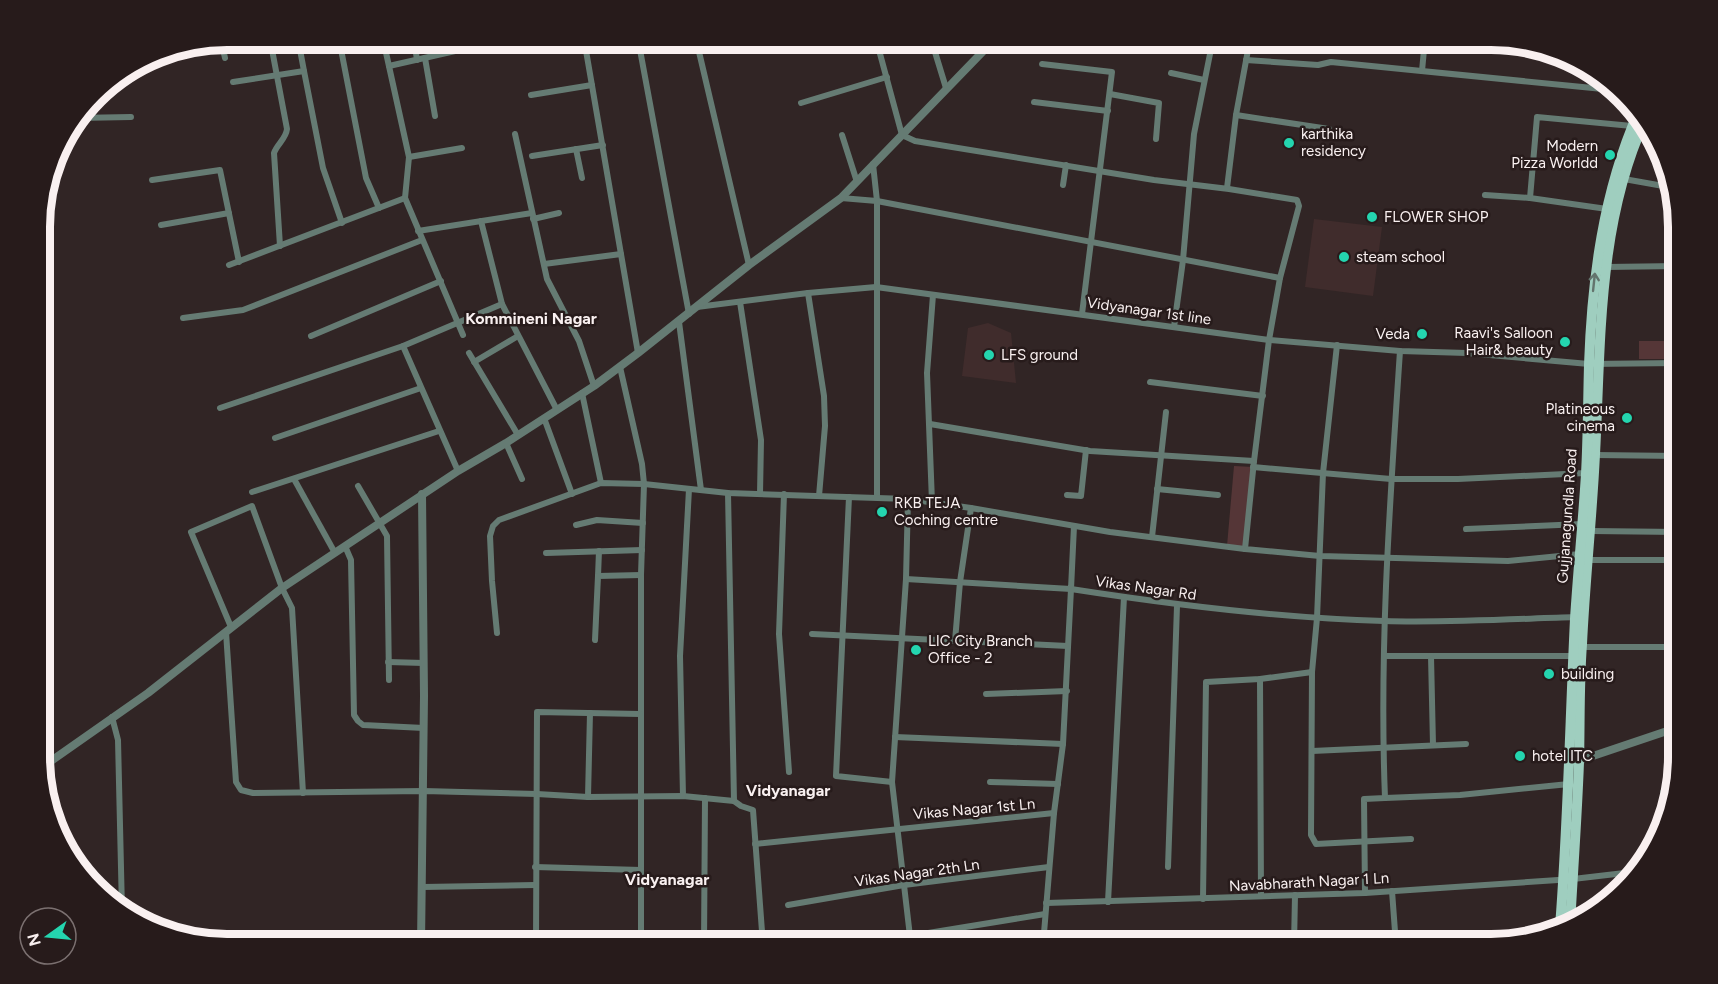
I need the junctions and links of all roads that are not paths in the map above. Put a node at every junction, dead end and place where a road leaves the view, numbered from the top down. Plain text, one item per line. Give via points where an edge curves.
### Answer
1 (223, 50) edge
2 (272, 50) edge
3 (300, 50) edge
4 (341, 50) edge
5 (385, 50) edge
6 (418, 50) edge
7 (460, 50) edge
8 (586, 50) edge
9 (640, 50) edge
10 (699, 50) edge
11 (879, 50) edge
12 (934, 50) edge
13 (983, 50) edge
14 (1211, 50) edge
15 (1248, 50) edge
16 (1424, 50) edge
17 (225, 58) dead end
18 (421, 59) junction
19 (1246, 60) junction
20 (1042, 64) dead end
21 (389, 66) junction
22 (304, 71) junction
23 (1422, 71) junction
24 (1171, 73) dead end
25 (276, 74) junction
26 (887, 77) junction
27 (1204, 80) junction
28 (233, 82) dead end
29 (592, 85) junction
30 (946, 88) junction
31 (1603, 89) edge
32 (1110, 94) junction
33 (531, 95) dead end
34 (1035, 102) dead end
35 (801, 103) dead end
36 (1108, 111) junction
37 (1236, 115) junction
38 (435, 116) dead end
39 (131, 117) dead end
40 (87, 118) edge
41 (1634, 122) edge
42 (1632, 126) junction
43 (1329, 129) dead end
44 (1641, 132) edge
45 (514, 134) dead end
46 (842, 135) dead end
47 (902, 135) junction
48 (1156, 139) dead end
49 (603, 145) junction
50 (462, 148) dead end
51 (576, 149) junction
52 (532, 156) dead end
53 (409, 158) junction
54 (873, 164) junction
55 (1066, 165) junction
56 (1101, 170) junction
57 (582, 178) dead end
58 (1623, 179) junction
59 (153, 180) dead end
60 (857, 182) junction
61 (1189, 184) junction
62 (1063, 185) dead end
63 (1663, 186) edge
64 (1227, 188) junction
65 (1485, 195) dead end
66 (405, 198) junction
67 (841, 198) junction
68 (1530, 198) junction
69 (877, 201) junction
70 (379, 208) junction
71 (1607, 209) junction
72 (229, 213) junction
73 (559, 213) dead end
74 (533, 216) junction
75 (482, 221) junction
76 (342, 223) junction
77 (161, 225) dead end
78 (418, 231) junction
79 (422, 240) junction
80 (1091, 242) junction
81 (280, 246) junction
82 (621, 254) junction
83 (1183, 260) junction
84 (239, 262) junction
85 (544, 264) junction
86 (229, 265) dead end
87 (749, 266) junction
88 (1668, 266) edge
89 (1606, 267) junction
90 (1280, 278) junction
91 (441, 281) junction
92 (876, 287) junction
93 (808, 293) junction
94 (933, 295) junction
95 (740, 302) junction
96 (502, 304) junction
97 (697, 307) junction
98 (1082, 314) junction
99 (689, 315) junction
100 (183, 318) dead end
101 (457, 322) junction
102 (679, 322) junction
103 (1174, 327) junction
104 (463, 335) dead end
105 (311, 336) dead end
106 (518, 336) junction
107 (1269, 340) junction
108 (1337, 345) junction
109 (403, 346) junction
110 (1400, 351) junction
111 (469, 353) dead end
112 (638, 353) junction
113 (474, 362) junction
114 (1668, 363) edge
115 (1594, 364) junction
116 (620, 367) junction
117 (1150, 382) dead end
118 (594, 386) junction
119 (421, 388) junction
120 (582, 393) junction
121 (1263, 396) junction
122 (220, 408) dead end
123 (557, 410) junction
124 (1166, 412) dead end
125 (544, 418) junction
126 (930, 424) junction
127 (439, 431) junction
128 (518, 435) junction
129 (275, 438) dead end
130 (506, 443) junction
131 (1086, 450) junction
132 (1161, 455) junction
133 (1595, 455) junction
134 (1668, 456) edge
135 (1253, 464) junction
136 (458, 471) junction
137 (1323, 473) junction
138 (1586, 473) junction
139 (294, 478) junction
140 (522, 479) dead end
141 (1392, 479) junction
142 (602, 483) junction
143 (644, 484) junction
144 (358, 486) dead end
145 (689, 489) junction
146 (1157, 489) junction
147 (701, 490) junction
148 (252, 492) dead end
149 (728, 493) junction
150 (422, 494) junction
151 (572, 494) junction
152 (760, 494) junction
153 (784, 494) junction
154 (1067, 495) dead end
155 (1218, 495) dead end
156 (819, 496) junction
157 (849, 497) junction
158 (877, 498) junction
159 (908, 499) junction
160 (932, 502) junction
161 (971, 508) junction
162 (380, 523) junction
163 (643, 523) junction
164 (576, 525) dead end
165 (1074, 526) junction
166 (1586, 527) junction
167 (1466, 529) dead end
168 (1668, 531) edge
169 (1152, 537) junction
170 (345, 546) junction
171 (1245, 549) junction
172 (642, 550) junction
173 (598, 551) junction
174 (335, 553) junction
175 (546, 553) dead end
176 (1320, 556) junction
177 (1586, 556) junction
178 (1388, 558) junction
179 (1668, 560) edge
180 (641, 575) junction
181 (598, 576) junction
182 (906, 579) junction
183 (960, 582) junction
184 (282, 588) junction
185 (1071, 589) junction
186 (1124, 597) junction
187 (1178, 606) junction
188 (1575, 617) junction
189 (1317, 618) junction
190 (1386, 621) junction
191 (229, 630) junction
192 (497, 633) dead end
193 (812, 634) dead end
194 (843, 636) junction
195 (595, 640) dead end
196 (902, 640) junction
197 (955, 642) junction
198 (1068, 646) junction
199 (1581, 647) junction
200 (1668, 647) edge
201 (1385, 656) junction
202 (1431, 656) junction
203 (1574, 656) junction
204 (388, 662) junction
205 (423, 663) junction
206 (1312, 672) junction
207 (1260, 679) junction
208 (388, 680) dead end
209 (1067, 691) junction
210 (986, 694) dead end
211 (590, 713) junction
212 (640, 714) junction
213 (112, 717) junction
214 (424, 728) junction
215 (1668, 730) edge
216 (895, 737) junction
217 (1063, 744) junction
218 (1466, 744) dead end
219 (1433, 745) junction
220 (1383, 747) junction
221 (1312, 752) junction
222 (1574, 760) junction
223 (50, 761) edge
224 (789, 772) dead end
225 (990, 782) dead end
226 (892, 783) junction
227 (1058, 784) junction
228 (1569, 784) junction
229 (424, 791) junction
230 (303, 793) junction
231 (537, 794) junction
232 (683, 796) junction
233 (588, 797) junction
234 (641, 797) junction
235 (705, 798) junction
236 (1385, 798) junction
237 (734, 801) junction
238 (1054, 813) junction
239 (896, 829) junction
240 (1411, 839) dead end
241 (1363, 843) junction
242 (755, 844) junction
243 (535, 867) junction
244 (1049, 867) junction
245 (1168, 867) dead end
246 (641, 870) junction
247 (1626, 873) edge
248 (1568, 878) junction
249 (535, 885) junction
250 (904, 885) junction
251 (423, 887) junction
252 (1392, 891) junction
253 (1365, 893) junction
254 (1295, 895) junction
255 (1261, 896) junction
256 (1203, 899) junction
257 (122, 900) edge
258 (1108, 902) junction
259 (1046, 903) junction
260 (788, 905) dead end
261 (1045, 914) junction
262 (1570, 916) edge
263 (1561, 920) edge
264 (421, 934) edge
265 (536, 934) edge
266 (641, 934) edge
267 (704, 934) edge
268 (762, 934) edge
269 (910, 934) edge
270 (922, 934) edge
271 (1044, 934) edge
272 (1294, 934) edge
273 (1395, 934) edge

1 - 17 street
2 - 25 street
3 - 22 street
4 - 70 street via 366,178
5 - 21 street
6 - 18 street
7 - 18 street
8 - 29 street
9 - 99 street
10 - 87 street
11 - 26 street
12 - 30 street
13 - 30 street
14 - 27 street
15 - 19 street
16 - 23 street
18 - 21 street
18 - 38 street
19 - 23 street via 1318,65 1330,62
19 - 37 street
20 - 32 street via 1112,72
21 - 53 street
22 - 25 street
22 - 76 street via 323,168
23 - 31 street
24 - 27 street
25 - 28 street
25 - 81 street via 287,129 274,153
26 - 35 street
26 - 47 street
27 - 61 street
29 - 33 street
29 - 49 street
30 - 47 street
32 - 36 street
32 - 48 street via 1160,103
34 - 36 street
36 - 56 street
37 - 43 street
37 - 64 street
39 - 40 street
41 - 42 main road, Gujjanagundla Road
42 - 68 street via 1537,117
42 - 71 main road, Gujjanagundla Road
44 - 58 main road, Gujjanagundla Road
45 - 74 street
46 - 60 street
47 - 54 street
47 - 55 street via 915,141
49 - 51 street
49 - 82 street
50 - 53 street
51 - 52 street
51 - 57 street
53 - 66 street
54 - 60 street
54 - 69 street
55 - 56 street
55 - 62 street
56 - 61 street
56 - 80 street
58 - 63 street
58 - 89 main road, Gujjanagundla Road
59 - 72 street via 220,170
60 - 67 street
61 - 64 street
61 - 83 street
64 - 90 street via 1299,202
65 - 68 street
66 - 70 street
66 - 78 street
67 - 69 street
67 - 87 street
68 - 71 street
69 - 80 street
69 - 92 street
70 - 76 street
115 -> 71 main road, Gujjanagundla Road via 1596,267
72 - 77 street
72 - 84 street
73 - 74 street
74 - 75 street
74 - 85 street
75 - 78 street
75 - 96 street
76 - 81 street
78 - 79 street
79 - 91 street
79 - 100 street via 243,310
80 - 83 street
80 - 98 street
81 - 84 street
82 - 85 street
82 - 112 street
83 - 90 street
83 - 103 street
84 - 86 street
85 - 118 street via 547,279 579,341
87 - 97 street
88 - 89 street
89 - 115 main road, Gujjanagundla Road
90 - 107 street
91 - 101 street
91 - 105 street
92 - 93 street, Vidyanagar 1st line
92 - 94 street, Vidyanagar 1st line
92 - 158 street
93 - 95 street, Vidyanagar 1st line
93 - 156 street via 824,396
94 - 98 street, Vidyanagar 1st line
94 - 126 street via 927,374
95 - 97 street, Vidyanagar 1st line
95 - 152 street via 761,440
96 - 101 street
96 - 106 street
97 - 99 street
98 - 103 street, Vidyanagar 1st line
99 - 102 street
101 - 104 street
101 - 109 street
102 - 112 street
102 - 147 street
103 - 107 street, Vidyanagar 1st line
106 - 113 street
106 - 123 street
107 - 108 street, Vidyanagar 1st line
107 - 121 street
108 - 110 street, Vidyanagar 1st line
108 - 137 street
109 - 119 street
109 - 122 street
110 - 115 street, Vidyanagar 1st line
110 - 141 street
111 - 113 street
112 - 116 street
113 - 128 street
114 - 115 street, Vidyanagar 1st line
115 - 133 main road, Gujjanagundla Road
115 - 138 main road, Gujjanagundla Road
116 - 118 street
116 - 143 street
117 - 121 street
118 - 120 street
119 - 127 street
119 - 129 street
120 - 123 street
120 - 142 street
121 - 135 street
123 - 125 street
124 - 132 street
125 - 128 street
125 - 151 street
126 - 131 street
126 - 160 street
127 - 136 street
127 - 139 street
128 - 130 street
130 - 136 street
130 - 140 street
131 - 132 street
131 - 154 street via 1080,496
132 - 135 street
132 - 146 street
133 - 134 street
133 - 166 main road, Gujjanagundla Road
135 - 137 street
135 - 171 street
136 - 150 street
137 - 141 street
137 - 176 street
138 - 141 street
138 - 166 main road, Gujjanagundla Road
139 - 148 street
139 - 174 street
141 - 178 street
142 - 143 street
142 - 151 street
143 - 145 street
143 - 163 street
144 - 162 street
145 - 147 street
145 - 232 street via 680,656
146 - 155 street
146 - 169 street
147 - 149 street
149 - 152 street
149 - 237 street
150 - 162 street
150 - 205 street
151 - 192 street via 499,520 493,526 490,536
152 - 153 street
153 - 156 street
153 - 224 street via 779,634
156 - 157 street
157 - 158 street
157 - 194 street
158 - 159 street
159 - 160 street
159 - 182 street
160 - 161 street
161 - 165 street
161 - 183 street
162 - 170 street
162 - 204 street via 387,536
163 - 164 street via 597,520
163 - 172 street
165 - 169 street
165 - 185 street
166 - 167 street
166 - 168 street
166 - 177 main road, Gujjanagundla Road
169 - 171 street
170 - 174 street
170 - 214 street via 351,560 354,715 363,725
171 - 176 street
172 - 173 street
172 - 180 street
173 - 175 street
173 - 181 street
174 - 184 street
176 - 178 street
176 - 189 street
177 - 178 street via 1508,561
177 - 179 street
177 - 188 main road, Gujjanagundla Road
177 - 199 main road, Gujjanagundla Road
178 - 190 street
180 - 181 street
180 - 212 street
181 - 195 street
182 - 183 street, Vikas Nagar Rd
182 - 196 street
183 - 185 street, Vikas Nagar Rd
183 - 197 street
184 - 191 street
184 - 191 street via 252,506 191,532
184 - 230 street via 292,608
185 - 186 street, Vikas Nagar Rd
185 - 198 street
186 - 187 street, Vikas Nagar Rd
186 - 258 street
187 - 189 street, Vikas Nagar Rd
187 - 245 street
188 - 190 street, Vikas Nagar Rd
188 - 203 main road, Gujjanagundla Road
189 - 190 street, Vikas Nagar Rd
189 - 206 street
190 - 201 street
191 - 213 street
191 - 230 street via 236,782 241,790 253,793
193 - 194 street
194 - 196 street
194 - 226 street via 837,776
196 - 197 street
196 - 216 street
197 - 198 street
198 - 209 street
199 - 200 street
199 - 222 main road, Gujjanagundla Road
201 - 202 street
201 - 220 street
202 - 203 street
202 - 219 street
203 - 222 main road, Gujjanagundla Road
204 - 205 street
204 - 208 street
205 - 214 street
206 - 207 street
206 - 221 street
207 - 255 street
207 - 256 street via 1206,682
209 - 210 street
209 - 217 street
211 - 212 street
211 - 231 street via 537,712
211 - 233 street
212 - 234 street
213 - 223 street
213 - 257 street via 118,740
214 - 229 street
215 - 222 street
216 - 217 street
216 - 226 street
217 - 227 street
218 - 219 street
219 - 220 street
220 - 221 street
220 - 236 street
221 - 241 street via 1312,840 1316,844
222 - 228 main road, Gujjanagundla Road
222 - 248 main road, Gujjanagundla Road
225 - 227 street
226 - 239 street
227 - 238 street
228 - 236 street
228 - 248 main road, Gujjanagundla Road
229 - 230 street
229 - 231 street
229 - 251 street
231 - 233 street
231 - 243 street
232 - 234 street
232 - 235 street
233 - 234 street
234 - 246 street
235 - 237 street
235 - 267 street
236 - 241 street via 1364,799
237 - 242 street via 753,810
238 - 239 street, Vikas Nagar 1st Ln
238 - 244 street
239 - 242 street, Vikas Nagar 1st Ln
239 - 250 street
240 - 241 street
241 - 253 street
242 - 268 street
243 - 246 street
243 - 249 street
244 - 250 street, Vikas Nagar 2th Ln
244 - 259 street
246 - 266 street
247 - 248 street, Navabharath Nagar 1 Ln
248 - 252 street, Navabharath Nagar 1 Ln
248 - 262 main road, Gujjanagundla Road
248 - 263 main road, Gujjanagundla Road
249 - 251 street
249 - 265 street
250 - 260 street, Vikas Nagar 2th Ln
250 - 269 street
251 - 264 street
252 - 253 street, Navabharath Nagar 1 Ln
252 - 273 street
253 - 254 street, Navabharath Nagar 1 Ln
254 - 255 street, Navabharath Nagar 1 Ln
254 - 272 street
255 - 256 street, Navabharath Nagar 1 Ln
256 - 258 street, Navabharath Nagar 1 Ln
258 - 259 street, Navabharath Nagar 1 Ln
259 - 261 street
261 - 270 street
261 - 271 street

